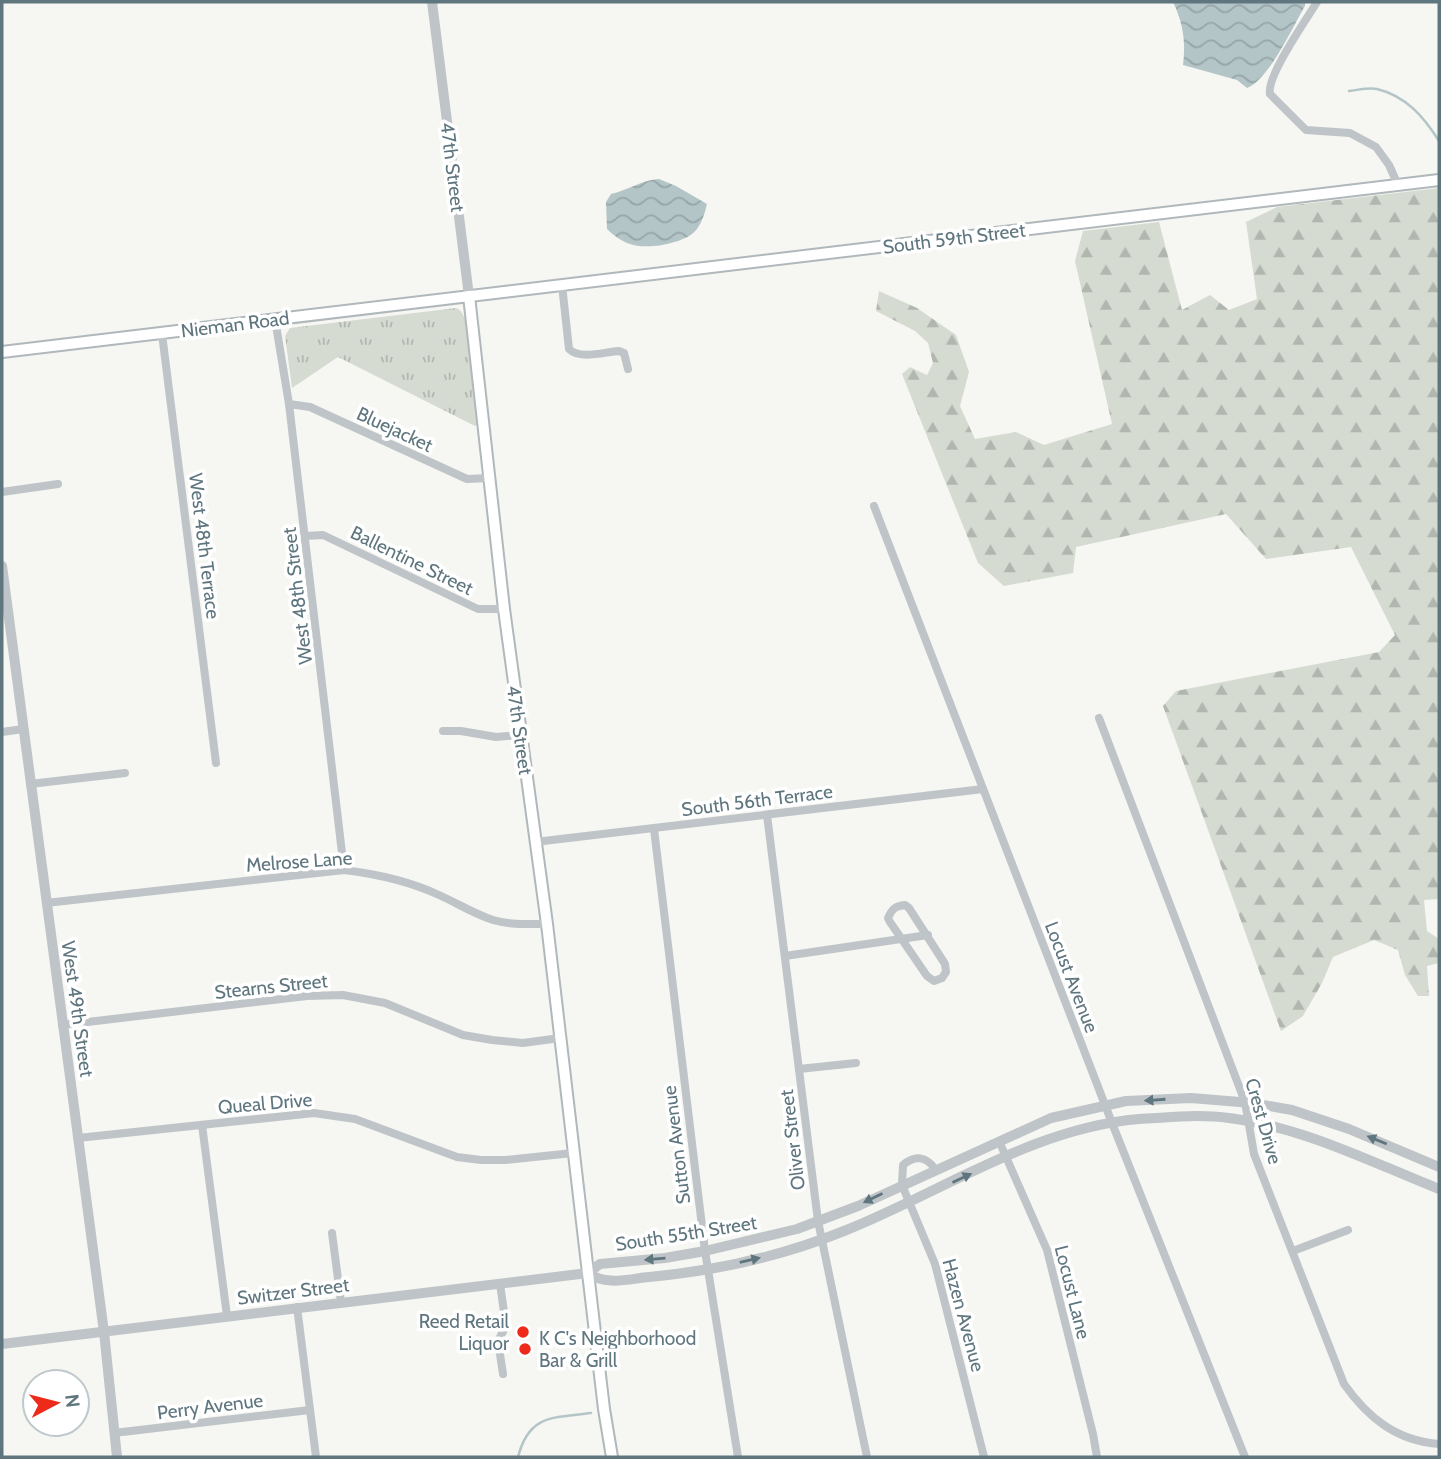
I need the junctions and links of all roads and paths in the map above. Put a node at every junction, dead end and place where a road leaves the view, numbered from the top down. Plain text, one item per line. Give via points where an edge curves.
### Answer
1 (432, 2) edge
2 (1317, 2) edge
3 (1439, 180) edge
4 (1398, 185) junction
5 (562, 285) junction
6 (469, 296) junction
7 (275, 319) junction
8 (162, 334) junction
9 (2, 352) edge
10 (628, 369) dead end
11 (289, 404) junction
12 (489, 478) junction
13 (58, 484) dead end
14 (2, 492) edge
15 (874, 506) dead end
16 (306, 536) junction
17 (2, 566) edge
18 (4, 608) edge
19 (504, 609) junction
20 (1099, 718) dead end
21 (23, 729) junction
22 (443, 731) dead end
23 (2, 732) edge
24 (520, 735) junction
25 (216, 763) dead end
26 (125, 773) dead end
27 (30, 784) junction
28 (983, 789) junction
29 (767, 815) junction
30 (654, 829) junction
31 (536, 842) junction
32 (344, 870) junction
33 (46, 903) junction
34 (547, 924) junction
35 (928, 935) junction
36 (902, 939) junction
37 (785, 956) junction
38 (62, 1025) junction
39 (560, 1038) junction
40 (856, 1063) dead end
41 (799, 1069) junction
42 (1245, 1102) junction
43 (1105, 1106) junction
44 (1248, 1121) junction
45 (1112, 1123) junction
46 (202, 1125) junction
47 (78, 1138) junction
48 (999, 1141) junction
49 (573, 1153) junction
50 (1006, 1157) junction
51 (1439, 1167) edge
52 (935, 1169) junction
53 (902, 1185) junction
54 (1439, 1189) edge
55 (909, 1202) junction
56 (818, 1222) junction
57 (1348, 1230) dead end
58 (332, 1233) dead end
59 (821, 1240) junction
60 (705, 1251) junction
61 (1293, 1251) junction
62 (709, 1270) junction
63 (588, 1273) junction
64 (500, 1284) junction
65 (341, 1302) junction
66 (297, 1307) junction
67 (227, 1316) junction
68 (104, 1332) junction
69 (2, 1344) edge
70 (503, 1374) dead end
71 (310, 1410) junction
72 (114, 1433) junction
73 (1439, 1444) edge
74 (117, 1457) edge
75 (316, 1457) edge
76 (612, 1457) edge
77 (738, 1457) edge
78 (867, 1457) edge
79 (984, 1457) edge
80 (1097, 1457) edge
81 (1245, 1457) edge

1 - 6 street, 47th Street
2 - 4 street via 1274,73 1270,94 1306,130 1350,133 1376,147
3 - 4 main road, South 59th Street
4 - 5 main road, South 59th Street
5 - 6 main road, South 59th Street
5 - 10 street via 569,349 580,355 619,351 624,353
6 - 7 main road, Nieman Road
6 - 12 main road, 47th Street
7 - 8 main road, Nieman Road
7 - 11 street, West 48th Street
8 - 9 main road, Nieman Road
8 - 25 street, West 48th Terrace
11 - 12 street, Bluejacket via 310,407 467,479
11 - 16 street, West 48th Street
12 - 19 main road, 47th Street
13 - 14 street
15 - 28 street, Locust Avenue
16 - 19 street, Ballentine Street via 323,535 478,609
16 - 32 street, West 48th Street
17 - 18 street, West 49th Street
18 - 21 street, West 49th Street
19 - 24 main road, 47th Street
20 - 42 street, Crest Drive
21 - 23 street
21 - 27 street, West 49th Street
22 - 24 street
24 - 31 main road, 47th Street
26 - 27 street
27 - 33 street, West 49th Street
28 - 29 street, South 56th Terrace
28 - 43 street, Locust Avenue
29 - 30 street, South 56th Terrace
29 - 37 street, Oliver Street
30 - 31 street, South 56th Terrace
30 - 60 street, Sutton Avenue
31 - 34 main road, 47th Street
32 - 33 street, Melrose Lane
32 - 34 street, Melrose Lane via 401,881 493,920
33 - 38 street, West 49th Street
34 - 39 main road, 47th Street
35 - 36 street
35 - 36 street via 909,908 897,906 888,918
35 - 36 street via 946,972 933,981
36 - 37 street
37 - 41 street, Oliver Street
38 - 39 street, Stearns Street via 343,995 385,1003 463,1035 523,1043
38 - 47 street, West 49th Street
39 - 49 main road, 47th Street
40 - 41 street
41 - 56 street, Oliver Street
42 -> 43 street, South 55th Street via 1191,1098
42 - 44 street, Crest Drive
51 -> 42 street, South 55th Street via 1323,1119
43 - 45 street, Locust Avenue
43 - 48 street, South 55th Street via 1051,1118
44 - 45 street, South 55th Street via 1204,1117
44 - 54 street, South 55th Street via 1305,1135
44 - 61 street, Crest Drive via 1254,1154
45 - 50 street, South 55th Street via 1064,1133
45 - 81 street, Locust Avenue
46 - 47 street, Queal Drive
46 - 49 street, Queal Drive via 314,1113 355,1119 457,1157 492,1161
46 - 67 street
47 - 68 street, West 49th Street
48 - 50 street, Locust Lane
48 - 52 street, South 55th Street
49 - 63 main road, 47th Street
55 -> 50 street, South 55th Street
50 - 80 street, Locust Lane via 1047,1250
52 - 53 street, South 55th Street
52 - 53 street via 928,1161 911,1158 903,1165
53 - 55 street, Hazen Avenue
53 -> 56 street, South 55th Street
55 - 59 street, South 55th Street
55 - 79 street, Hazen Avenue via 935,1264
56 - 59 street, Oliver Street
56 - 60 street, South 55th Street
57 - 61 street
58 - 65 street
62 -> 59 street, South 55th Street
59 - 78 street, Oliver Street
60 - 62 street, Sutton Avenue
60 -> 63 street, South 55th Street via 600,1264
61 - 73 street, Crest Drive via 1344,1384 1355,1400 1388,1429
62 - 63 street, South 55th Street via 599,1281
62 - 77 street, Sutton Avenue
63 - 64 street, Switzer Street
63 - 76 main road, 47th Street
64 - 65 street, Switzer Street
64 - 70 street via 506,1326 498,1341
65 - 66 street, Switzer Street
66 - 67 street, Switzer Street
66 - 71 street
67 - 68 street, Switzer Street
68 - 69 street, Switzer Street
68 - 72 street, West 49th Street
71 - 72 street, Perry Avenue
71 - 75 street
72 - 74 street, West 49th Street

